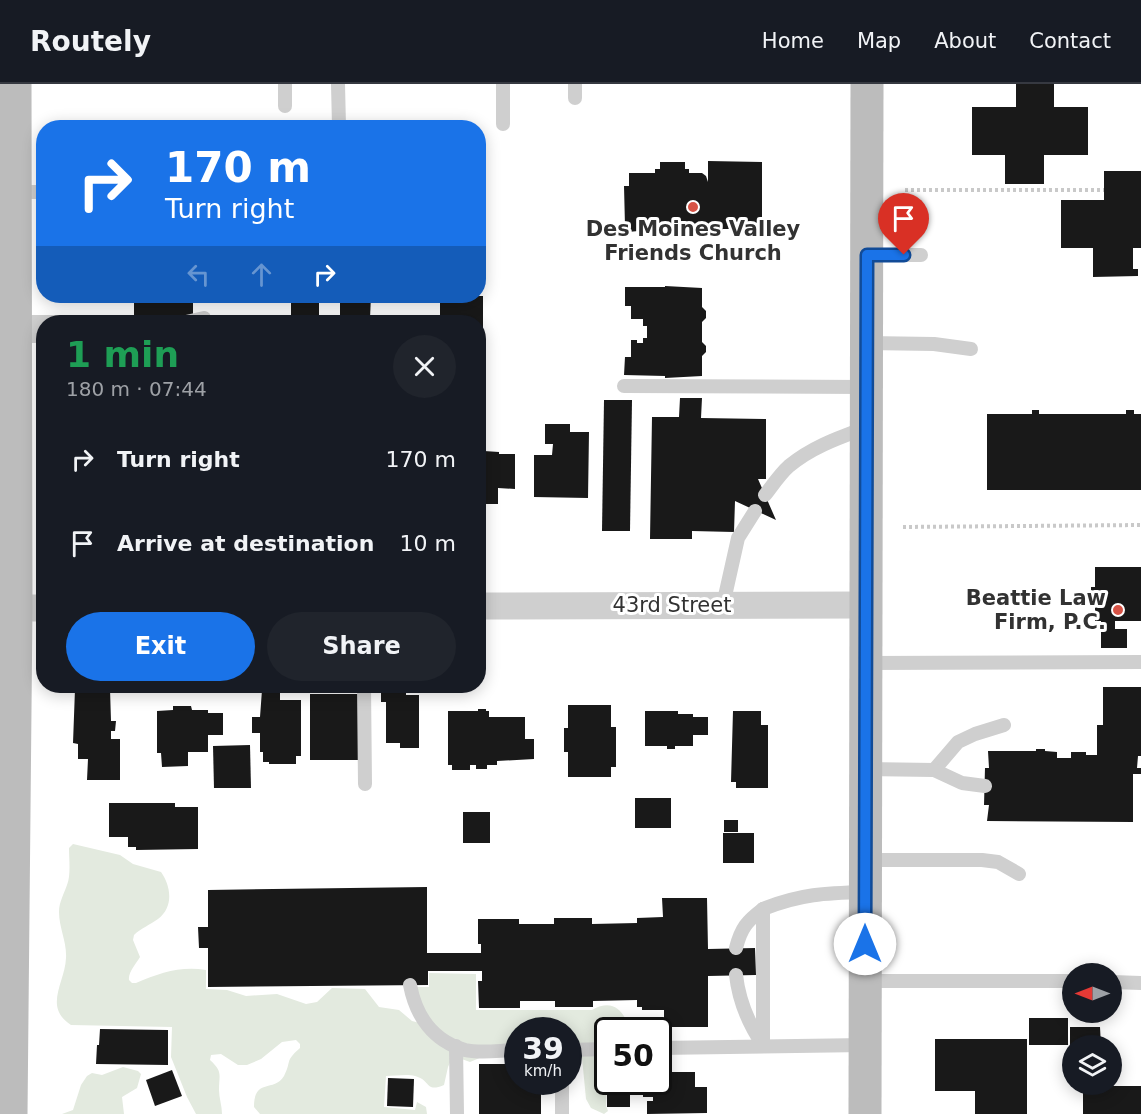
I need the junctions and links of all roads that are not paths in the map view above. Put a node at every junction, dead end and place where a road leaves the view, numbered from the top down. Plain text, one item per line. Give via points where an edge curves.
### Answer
1 (15, 84) edge
2 (285, 84) edge
3 (338, 84) edge
4 (503, 84) edge
5 (867, 84) edge
6 (285, 106) dead end
7 (339, 120) edge
8 (503, 123) dead end
9 (29, 192) edge
10 (867, 255) junction
11 (921, 255) dead end
12 (25, 331) edge
13 (867, 343) junction
14 (971, 349) dead end
15 (624, 386) dead end
16 (866, 387) junction
17 (866, 428) junction
18 (765, 495) dead end
19 (755, 511) dead end
20 (723, 605) junction
21 (866, 605) junction
22 (486, 606) edge
23 (30, 608) edge
24 (1141, 662) edge
25 (866, 663) junction
26 (364, 693) edge
27 (1004, 725) dead end
28 (865, 770) junction
29 (934, 770) junction
30 (365, 784) dead end
31 (985, 786) dead end
32 (1019, 874) dead end
33 (865, 876) junction
34 (763, 909) junction
35 (735, 948) dead end
36 (736, 975) dead end
37 (865, 981) junction
38 (1062, 981) edge
39 (1122, 982) edge
40 (1141, 983) edge
41 (411, 985) dead end
42 (763, 1045) junction
43 (865, 1045) junction
44 (456, 1046) junction
45 (672, 1048) edge
46 (504, 1050) edge
47 (562, 1095) edge
48 (11, 1114) edge
49 (457, 1114) edge
50 (562, 1114) edge
51 (865, 1114) edge

1 - 9 main road
2 - 6 lane
3 - 7 lane
4 - 8 lane
5 - 10 main road
9 - 12 main road
10 - 11 lane
10 - 13 main road
12 - 23 main road
13 - 14 lane
13 - 16 main road
15 - 16 lane
16 - 17 main road
17 - 18 lane via 812,450 788,467
17 - 21 main road
19 - 20 lane via 738,538
20 - 21 street, 43rd Street
20 - 22 street, 43rd Street
21 - 25 main road
23 - 48 main road
24 - 25 lane
25 - 28 main road
26 - 30 lane
27 - 29 lane via 958,742
28 - 29 lane
28 - 33 main road
29 - 31 lane via 962,783
32 - 33 lane via 998,862 982,860
33 - 34 lane via 826,893 788,899
33 - 37 main road
34 - 35 lane via 747,921
34 - 42 lane
36 - 42 lane via 749,1024
37 - 38 lane
37 - 43 main road
39 - 40 lane
41 - 44 lane via 413,1000 428,1028
42 - 43 lane
42 - 45 lane
43 - 51 main road
44 - 46 lane via 467,1051
44 - 49 lane
47 - 50 lane

